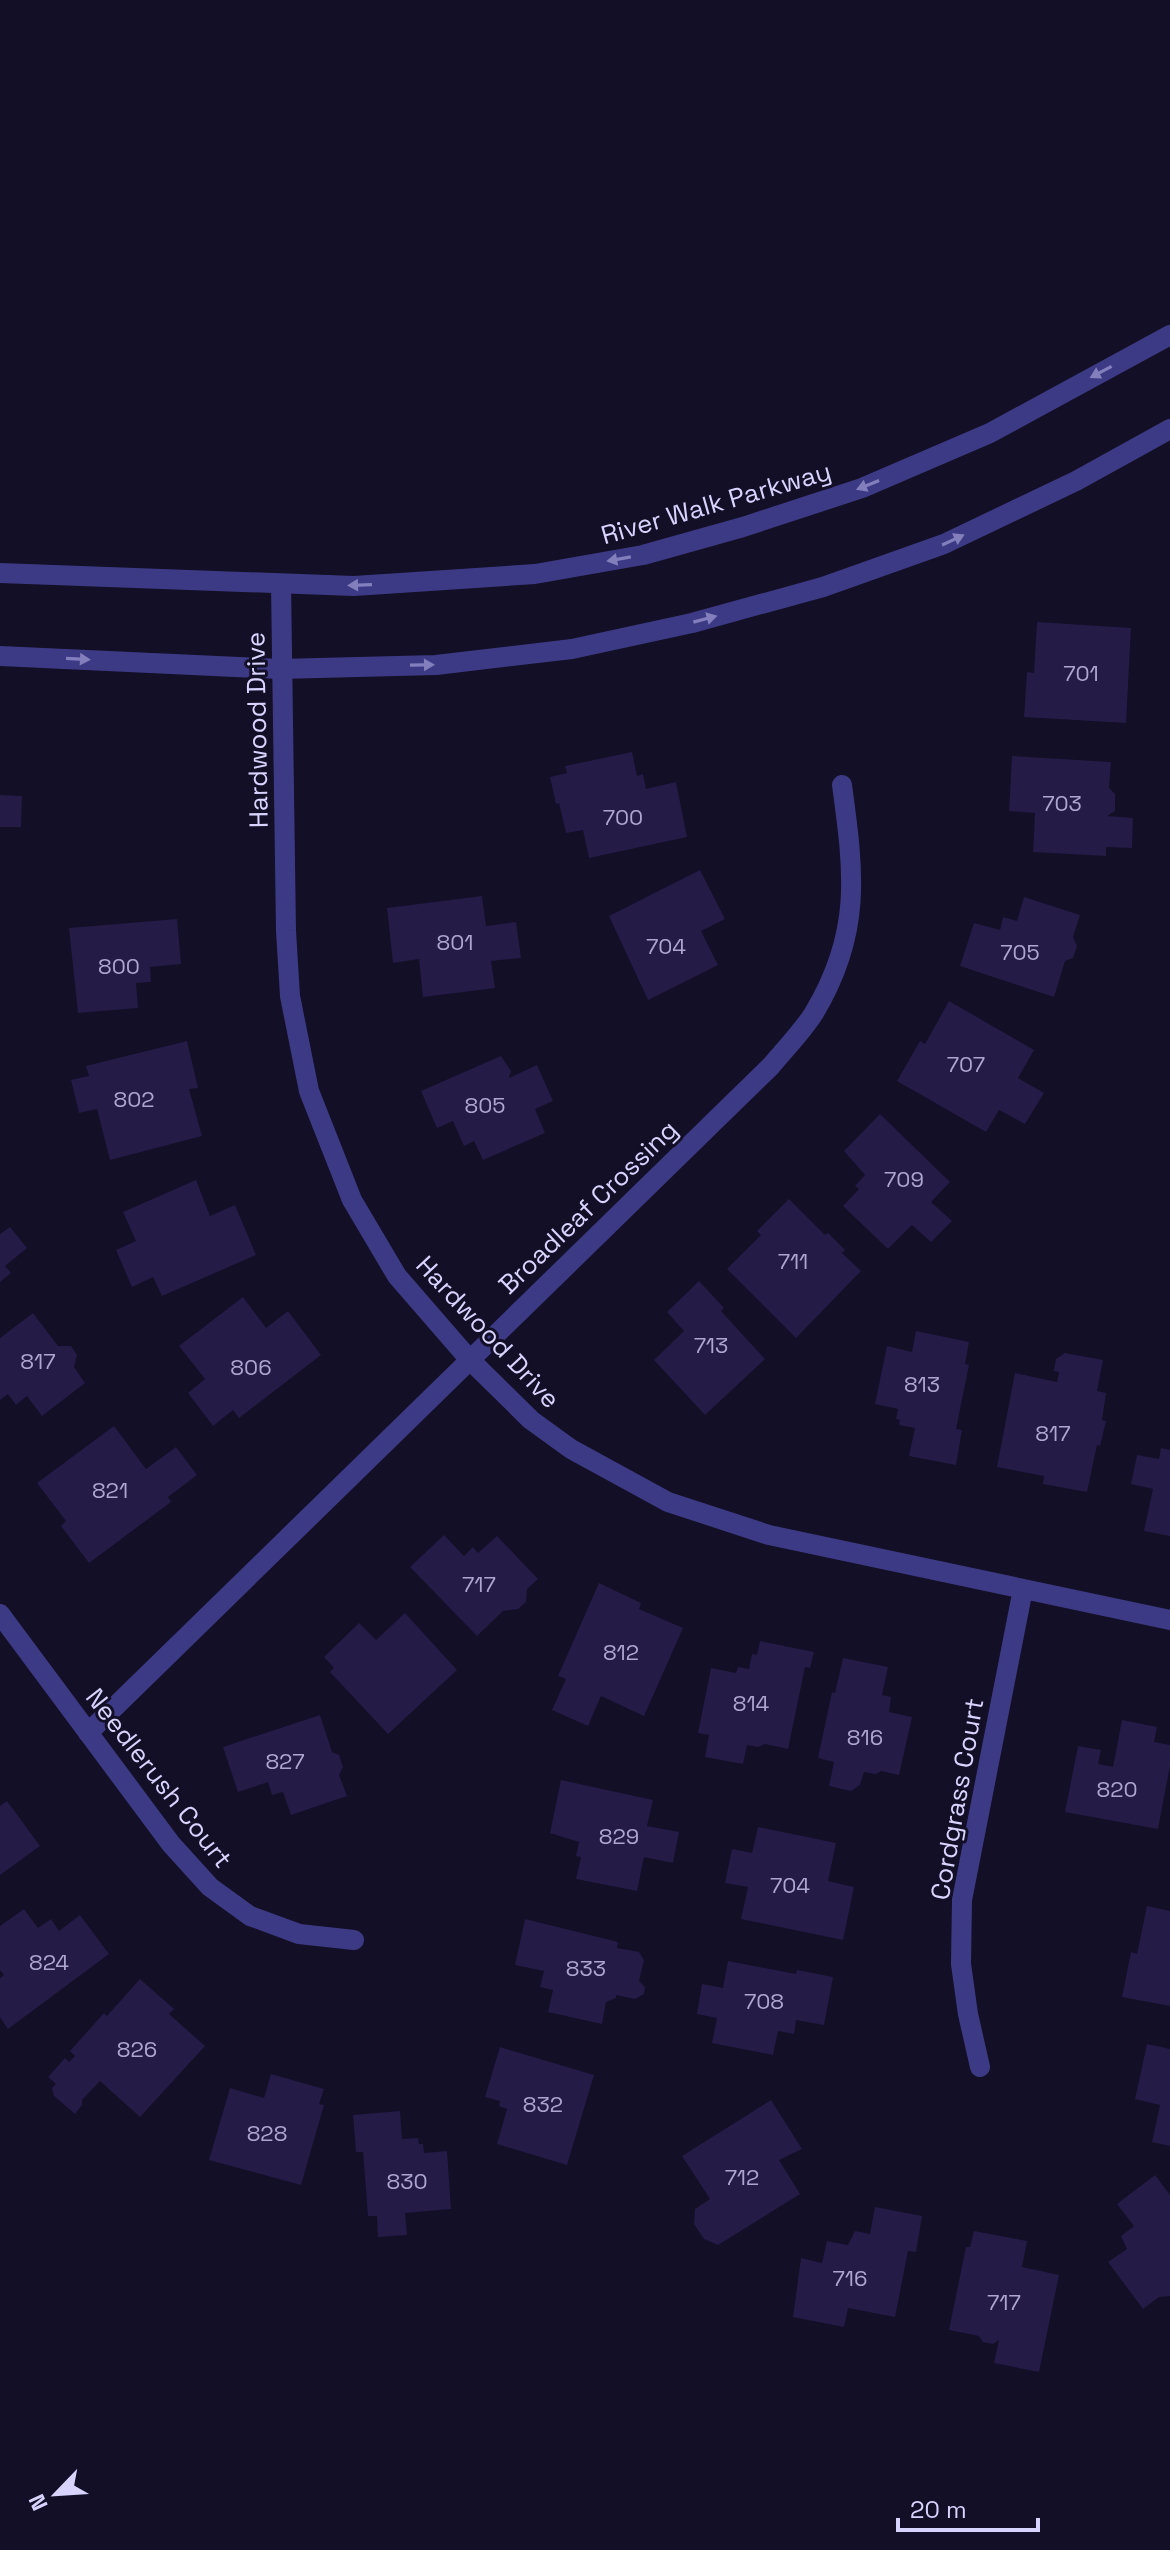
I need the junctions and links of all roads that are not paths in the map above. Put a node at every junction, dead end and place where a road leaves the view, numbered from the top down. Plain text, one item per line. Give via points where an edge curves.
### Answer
1 (1170, 335) edge
2 (1170, 429) edge
3 (0, 573) edge
4 (281, 584) junction
5 (0, 656) edge
6 (280, 669) junction
7 (842, 785) dead end
8 (469, 1359) junction
9 (1023, 1589) junction
10 (0, 1614) edge
11 (1170, 1620) edge
12 (88, 1733) junction
13 (354, 1940) dead end
14 (980, 2067) dead end

1 -> 4 street, River Walk Parkway via 990,433 876,482 686,543 535,574 354,586
6 -> 2 street via 436,665 572,649 721,615 823,587 944,544
3 - 4 street, River Walk Parkway
4 - 6 street, Hardwood Drive
5 -> 6 street
6 - 8 street, Hardwood Drive via 290,996 309,1091 352,1200 397,1276
7 - 8 street, Broadleaf Crossing via 852,860 851,916 837,969 812,1015 771,1066
8 - 9 street, Hardwood Drive via 531,1420 571,1449 668,1502 769,1535
8 - 12 street, Broadleaf Crossing
9 - 11 street, Hardwood Drive
9 - 14 street, Cordgrass Court via 962,1900 961,1964
10 - 12 street, Needlerush Court
12 - 13 street, Needlerush Court via 210,1887 250,1916 299,1934

